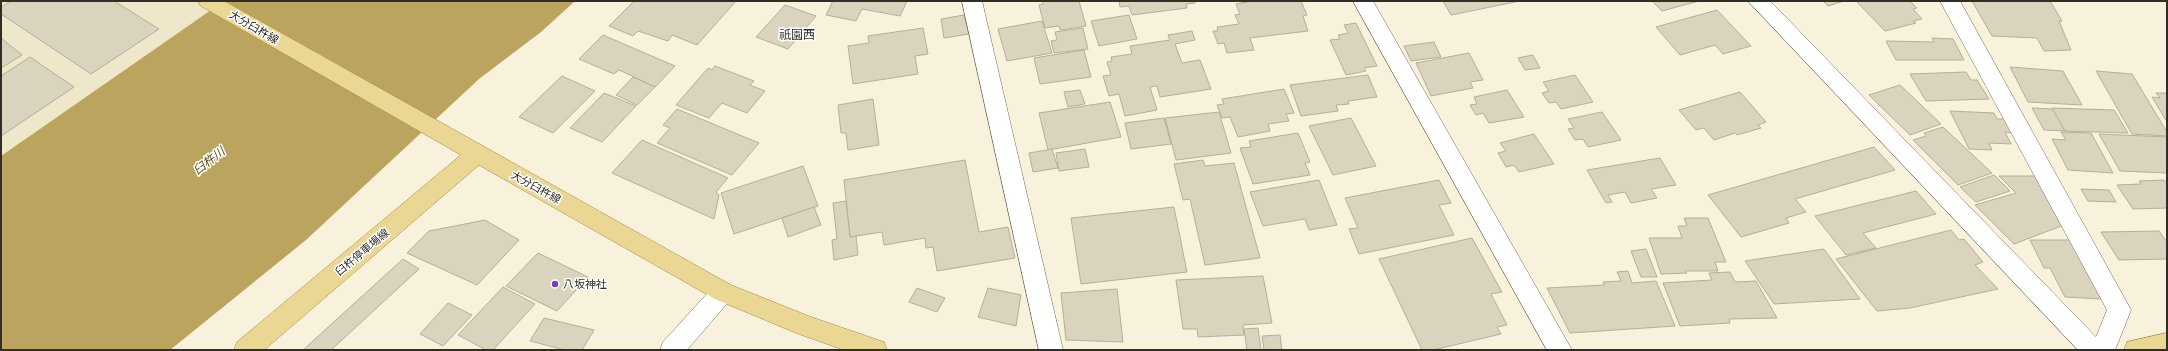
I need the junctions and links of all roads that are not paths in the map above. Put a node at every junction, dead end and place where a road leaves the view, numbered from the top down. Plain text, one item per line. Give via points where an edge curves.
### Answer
1 (208, 1) edge
2 (972, 1) edge
3 (1363, 1) edge
4 (1758, 1) edge
5 (1950, 1) edge
6 (477, 154) junction
7 (723, 292) junction
8 (2167, 344) edge
9 (246, 350) edge
10 (672, 350) edge
11 (875, 350) edge
12 (1050, 350) edge
13 (1560, 350) edge
14 (2093, 350) edge
15 (2102, 350) edge
16 (2136, 350) edge

1 - 6 main road, 大分臼杵線
2 - 12 street
3 - 13 street
4 - 14 street
5 - 15 street via 2119,310
6 - 7 main road, 大分臼杵線
6 - 9 main road, 臼杵停車場線
7 - 10 street
7 - 11 main road, 大分臼杵線 via 805,326
8 - 16 main road

